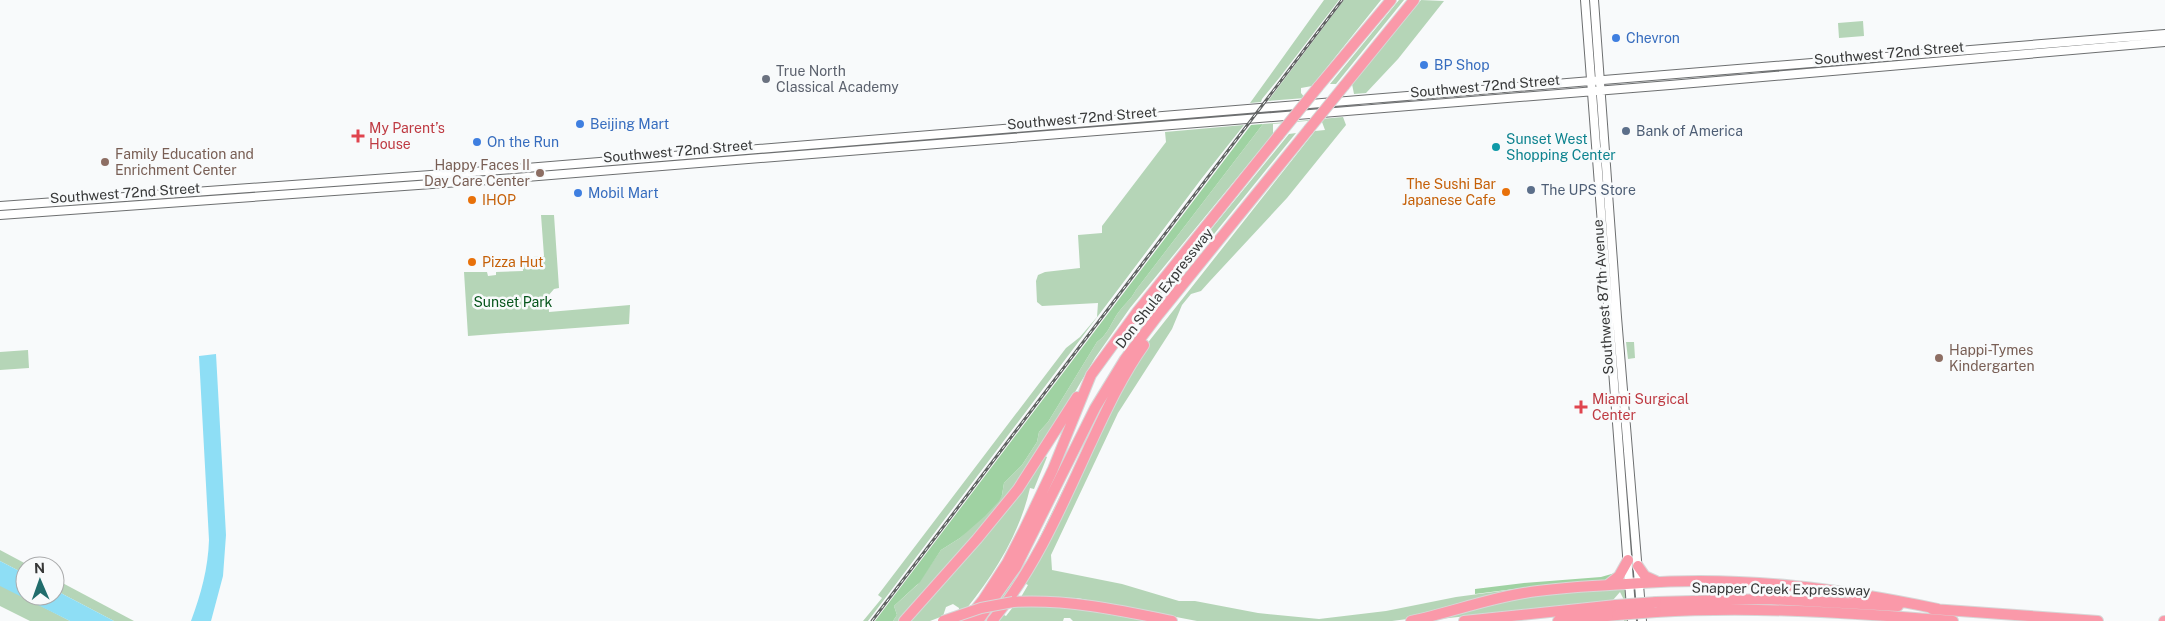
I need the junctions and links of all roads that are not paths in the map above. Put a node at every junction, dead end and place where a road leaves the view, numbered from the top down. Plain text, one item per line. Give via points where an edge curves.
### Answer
1 (1391, 0) edge
2 (1414, 0) edge
3 (1585, 0) edge
4 (1594, 0) edge
5 (2165, 34) edge
6 (2165, 42) edge
7 (1887, 57) junction
8 (1888, 66) junction
9 (1741, 69) junction
10 (1600, 79) junction
11 (1592, 80) junction
12 (1717, 80) junction
13 (1513, 87) junction
14 (1592, 90) junction
15 (1601, 90) junction
16 (1460, 92) junction
17 (1514, 96) junction
18 (1384, 98) junction
19 (1461, 101) junction
20 (1385, 108) junction
21 (1135, 118) junction
22 (1172, 119) junction
23 (1136, 127) junction
24 (878, 139) junction
25 (776, 147) junction
26 (764, 148) junction
27 (878, 148) junction
28 (777, 156) junction
29 (765, 157) junction
30 (1606, 169) junction
31 (1597, 170) junction
32 (332, 187) junction
33 (0, 206) edge
34 (48, 207) junction
35 (0, 215) edge
36 (1204, 258) junction
37 (1613, 258) junction
38 (1604, 261) junction
39 (1608, 308) junction
40 (1617, 317) junction
41 (1612, 367) junction
42 (1621, 367) junction
43 (1091, 375) junction
44 (1618, 436) junction
45 (1627, 436) junction
46 (1628, 560) junction
47 (1638, 566) junction
48 (1657, 582) junction
49 (1634, 583) junction
50 (1606, 585) junction
51 (1616, 610) junction
52 (1939, 615) edge
53 (904, 621) edge
54 (943, 621) edge
55 (966, 621) edge
56 (978, 621) edge
57 (992, 621) edge
58 (1172, 621) edge
59 (1411, 621) edge
60 (1464, 621) edge
61 (1558, 621) edge
62 (1632, 621) edge
63 (1642, 621) edge
64 (1891, 621) edge
65 (1953, 621) edge
66 (2098, 621) edge

1 - 43 highway, Don Shula Expressway, bridge via 1137,312
2 - 36 highway, Don Shula Expressway, bridge
3 - 11 main road, Southwest 87th Avenue
4 - 10 main road, Southwest 87th Avenue
5 - 7 main road, Southwest 72nd Street
6 - 8 main road, Southwest 72nd Street
7 - 8 main road
7 - 9 main road, Southwest 72nd Street
8 - 12 main road, Southwest 72nd Street
9 - 10 main road, Southwest 72nd Street
9 - 12 main road via 1740,73 1720,76
10 - 11 main road, Southwest 72nd Street
10 - 15 main road, Southwest 87th Avenue
11 - 13 main road, Southwest 72nd Street
11 - 14 main road, Southwest 87th Avenue
12 - 15 main road, Southwest 72nd Street
13 - 16 main road, Southwest 72nd Street
13 - 17 main road
14 - 15 main road, Southwest 72nd Street
14 - 17 main road, Southwest 72nd Street
14 - 31 main road, Southwest 87th Avenue
15 - 30 main road, Southwest 87th Avenue
16 - 18 main road, Southwest 72nd Street
16 - 19 main road
17 - 19 main road, Southwest 72nd Street
18 - 20 main road
18 - 22 main road, Southwest 72nd Street
19 - 20 main road, Southwest 72nd Street
20 - 22 main road, Southwest 72nd Street
21 - 22 main road, Southwest 72nd Street
21 - 23 main road
21 - 24 main road, Southwest 72nd Street
22 - 23 main road, Southwest 72nd Street
23 - 27 main road, Southwest 72nd Street
24 - 25 main road, Southwest 72nd Street
24 - 27 main road
25 - 26 main road, Southwest 72nd Street
25 - 28 main road
26 - 29 main road
26 - 32 main road, Southwest 72nd Street
27 - 28 main road, Southwest 72nd Street
28 - 29 main road, Southwest 72nd Street
29 - 32 main road, Southwest 72nd Street via 488,180
30 - 31 main road
30 - 37 main road, Southwest 87th Avenue
31 - 38 main road, Southwest 87th Avenue
32 - 34 main road, Southwest 72nd Street
33 - 34 main road, Southwest 72nd Street
34 - 35 main road, Southwest 72nd Street
36 - 56 highway, Don Shula Expressway via 1110,383 1016,567
36 - 57 highway via 1201,269 1129,367 1037,556
37 - 38 main road
37 - 40 main road, Southwest 87th Avenue
38 - 39 main road, Southwest 87th Avenue
39 - 40 main road
39 - 41 main road, Southwest 87th Avenue
40 - 42 main road, Southwest 87th Avenue
41 - 42 main road
41 - 44 main road, Southwest 87th Avenue
42 - 45 main road, Southwest 87th Avenue
43 - 53 highway via 1018,489
43 - 55 highway, Don Shula Expressway via 1024,530 1002,571
44 - 45 main road
44 - 46 main road, Southwest 87th Avenue
45 - 47 main road, Southwest 87th Avenue
46 - 49 main road, Southwest 87th Avenue
46 - 50 highway via 1619,576
47 - 48 highway via 1645,576
47 - 49 main road, Southwest 87th Avenue
48 - 49 highway
48 - 52 highway via 1729,580 1799,585 1878,596
49 - 50 highway
49 - 62 main road, Southwest 87th Avenue
49 - 63 main road, Southwest 87th Avenue
50 - 59 highway via 1513,595
51 - 52 highway, Snapper Creek Expressway, bridge via 1656,607
51 - 60 highway, Snapper Creek Expressway
51 - 61 highway, Snapper Creek Expressway
52 - 64 highway
52 - 65 highway, Snapper Creek Expressway
52 - 66 highway, Snapper Creek Expressway
54 - 58 highway, bridge via 981,608 1012,602 1044,601 1075,603

